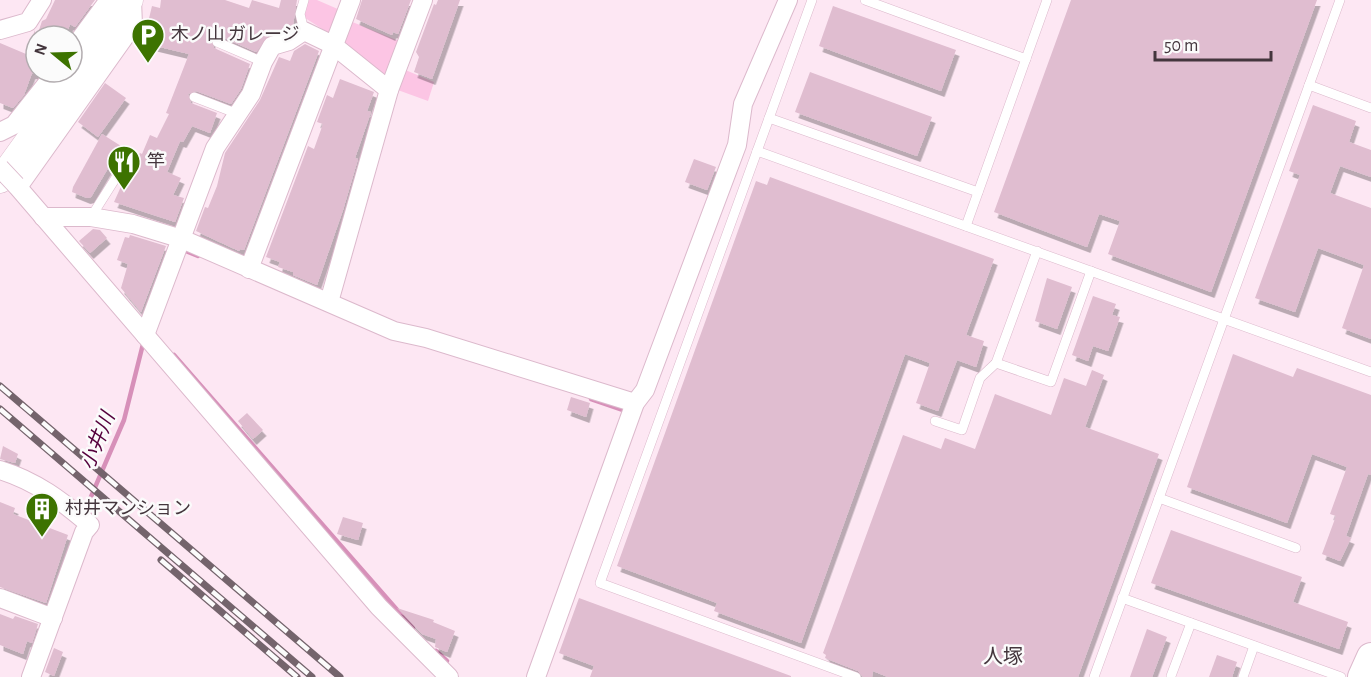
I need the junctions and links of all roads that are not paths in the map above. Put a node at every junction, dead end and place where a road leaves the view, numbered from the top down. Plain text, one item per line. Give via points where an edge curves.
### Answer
1 (42, 0) edge
2 (112, 0) edge
3 (131, 0) edge
4 (304, 0) edge
5 (351, 0) edge
6 (423, 0) edge
7 (788, 0) edge
8 (812, 0) edge
9 (865, 0) edge
10 (1047, 0) edge
11 (1340, 0) edge
12 (0, 30) edge
13 (304, 31) junction
14 (84, 34) edge
15 (217, 42) dead end
16 (333, 45) junction
17 (1026, 59) junction
18 (262, 62) junction
19 (46, 84) edge
20 (1310, 85) junction
21 (388, 90) junction
22 (194, 97) dead end
23 (1371, 108) edge
24 (238, 114) junction
25 (769, 118) junction
26 (0, 132) edge
27 (757, 151) junction
28 (0, 168) edge
29 (122, 168) dead end
30 (11, 184) edge
31 (978, 192) junction
32 (43, 217) junction
33 (91, 217) junction
34 (966, 226) junction
35 (182, 238) junction
36 (1036, 251) junction
37 (249, 268) junction
38 (1091, 271) junction
39 (329, 302) junction
40 (1225, 319) junction
41 (145, 335) junction
42 (996, 363) junction
43 (1371, 372) edge
44 (635, 404) junction
45 (935, 421) dead end
46 (0, 470) edge
47 (1159, 498) junction
48 (1296, 548) dead end
49 (0, 598) edge
50 (1122, 598) junction
51 (52, 618) junction
52 (1191, 623) junction
53 (1254, 646) junction
54 (1371, 657) edge
55 (1171, 676) edge
56 (31, 677) edge
57 (449, 677) edge
58 (536, 677) edge
59 (856, 677) edge
60 (1094, 677) edge
61 (1243, 677) edge
62 (1341, 677) edge
63 (1362, 677) edge

1 - 12 street via 28,22
2 - 14 street
3 - 30 main road
4 - 13 lane via 300,14
5 - 16 street
6 - 21 street
7 - 44 street via 743,104 737,145 714,209 645,390
8 - 25 lane
9 - 17 lane
10 - 17 lane
11 - 20 lane
13 - 16 street
13 - 18 street via 272,46
15 - 18 lane
16 - 21 street
16 - 37 street
17 - 31 lane
18 - 24 street via 251,94
19 - 26 street via 14,125
20 - 23 lane
20 - 40 lane
21 - 39 street
22 - 24 lane
24 - 35 street via 215,148
25 - 27 lane
25 - 31 lane
27 - 34 lane
27 - 59 lane via 600,583
28 - 30 street, bridge
29 - 33 lane
30 - 32 street
31 - 34 lane
32 - 33 street
32 - 41 street
33 - 35 street
34 - 36 lane
35 - 37 street
35 - 41 street
36 - 38 lane
36 - 42 lane
37 - 39 street
38 - 40 lane
38 - 42 lane via 1051,382
39 - 44 street via 394,331
40 - 43 lane
40 - 47 lane
41 - 57 street via 379,607
42 - 45 lane via 980,378 962,430
44 - 58 street
46 - 51 street via 26,478 90,525
47 - 48 lane
47 - 50 lane
49 - 51 street
50 - 52 lane
50 - 60 lane
51 - 56 street
52 - 53 lane
52 - 55 lane
53 - 61 lane
53 - 62 lane
54 - 63 main road

